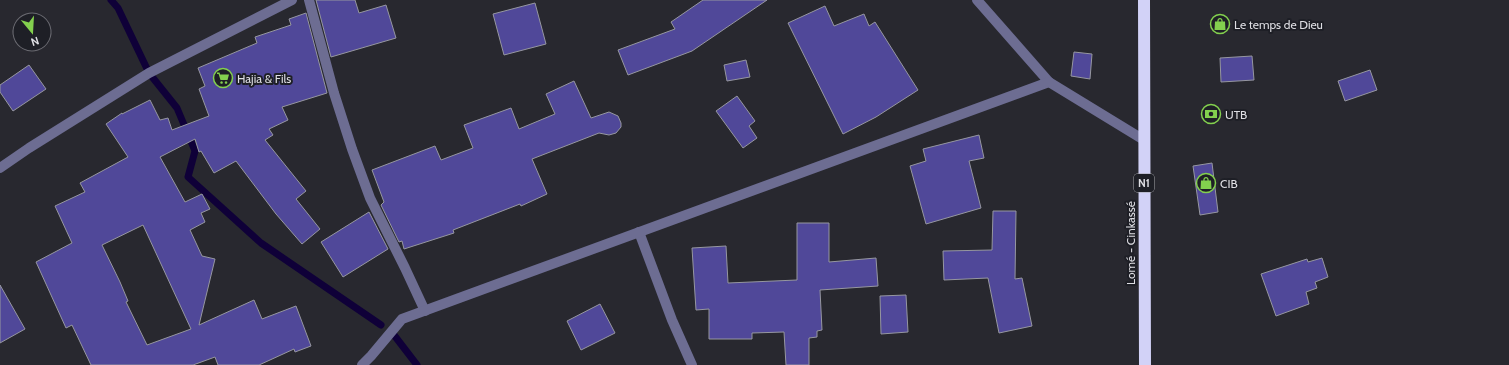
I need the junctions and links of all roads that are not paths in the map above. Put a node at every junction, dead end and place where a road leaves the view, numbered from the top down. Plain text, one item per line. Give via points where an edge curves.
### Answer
1 (292, 0) edge
2 (309, 0) edge
3 (977, 0) edge
4 (1144, 0) edge
5 (1049, 82) junction
6 (1144, 140) junction
7 (0, 168) edge
8 (639, 232) junction
9 (425, 311) junction
10 (362, 365) edge
11 (692, 365) edge
12 (1145, 365) edge

1 - 7 street via 149,73
2 - 9 street via 334,93 370,198
3 - 5 street
4 - 6 highway, Lomé - Cinkassé / N1
5 - 6 street
5 - 8 street
6 - 12 highway, Lomé - Cinkassé / N1
8 - 9 street
8 - 11 street
9 - 10 street via 402,319

